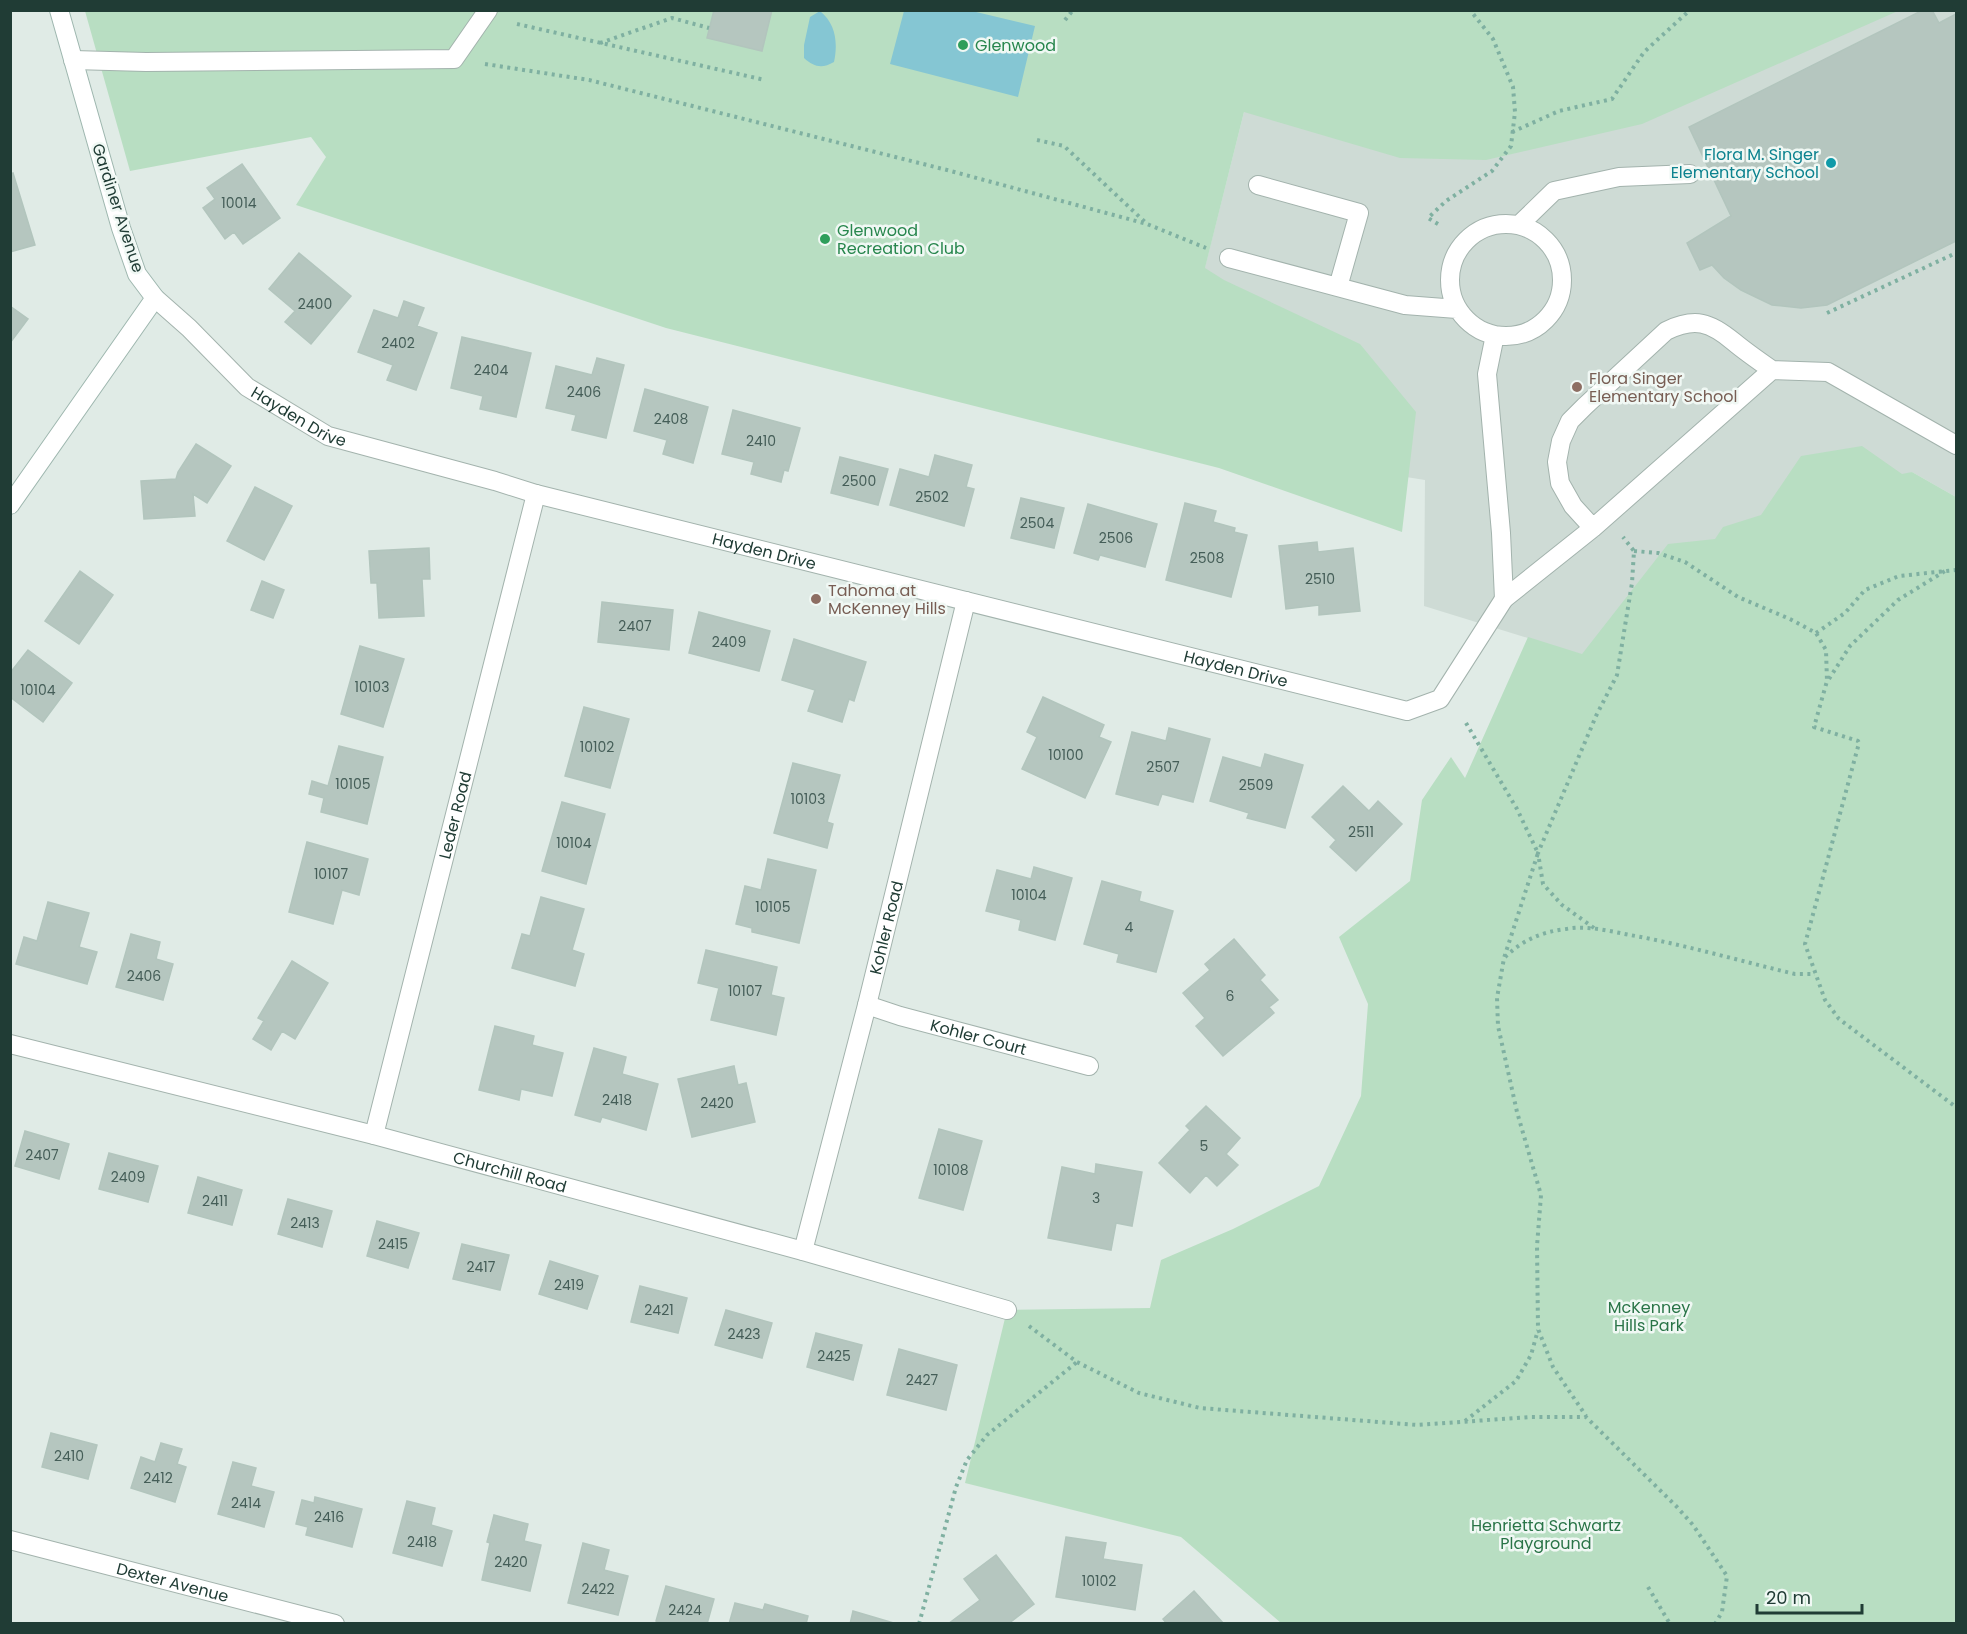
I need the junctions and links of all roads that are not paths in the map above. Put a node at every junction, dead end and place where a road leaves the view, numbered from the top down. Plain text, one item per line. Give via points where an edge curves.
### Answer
1 (59, 10) edge
2 (488, 10) edge
3 (73, 60) junction
4 (1690, 174) dead end
5 (1258, 185) dead end
6 (1519, 225) junction
7 (1229, 258) dead end
8 (1338, 287) junction
9 (155, 298) junction
10 (1457, 309) junction
11 (1495, 335) junction
12 (1772, 370) junction
13 (1956, 445) edge
14 (536, 494) junction
15 (10, 505) edge
16 (1593, 528) junction
17 (1504, 599) junction
18 (966, 601) junction
19 (867, 1005) junction
20 (10, 1044) edge
21 (1089, 1066) dead end
22 (374, 1135) junction
23 (803, 1251) junction
24 (1007, 1310) road end
25 (10, 1540) edge
26 (334, 1623) edge

1 - 3 street, Gardiner Avenue
2 - 3 street via 454,59
3 - 9 street, Gardiner Avenue via 121,228 137,274
4 - 6 street via 1619,177 1554,191
5 - 8 street via 1359,213
6 - 10 street via 1499,224 1481,229 1465,241 1454,257 1450,276
6 - 11 street via 1537,232 1551,246 1560,263 1563,282 1558,302 1541,324 1514,336
7 - 8 street
8 - 10 street via 1405,305
9 - 14 street, Hayden Drive via 247,387 328,436
9 - 15 street
10 - 11 street via 1470,323
11 - 17 street via 1487,374
12 - 13 street via 1828,372
12 - 16 street, Hayden Drive
12 - 16 street via 1709,325 1695,322 1666,331 1570,421 1561,441 1557,462 1560,483 1573,506
14 - 18 street, Hayden Drive
14 - 22 street, Leder Road
16 - 17 street, Hayden Drive
17 - 18 street, Hayden Drive via 1440,699 1407,711
18 - 19 street, Kohler Road
19 - 21 street, Kohler Court
19 - 23 street, Kohler Road
20 - 22 street, Churchill Road
22 - 23 street, Churchill Road
23 - 24 street, Churchill Road
25 - 26 street, Dexter Avenue

